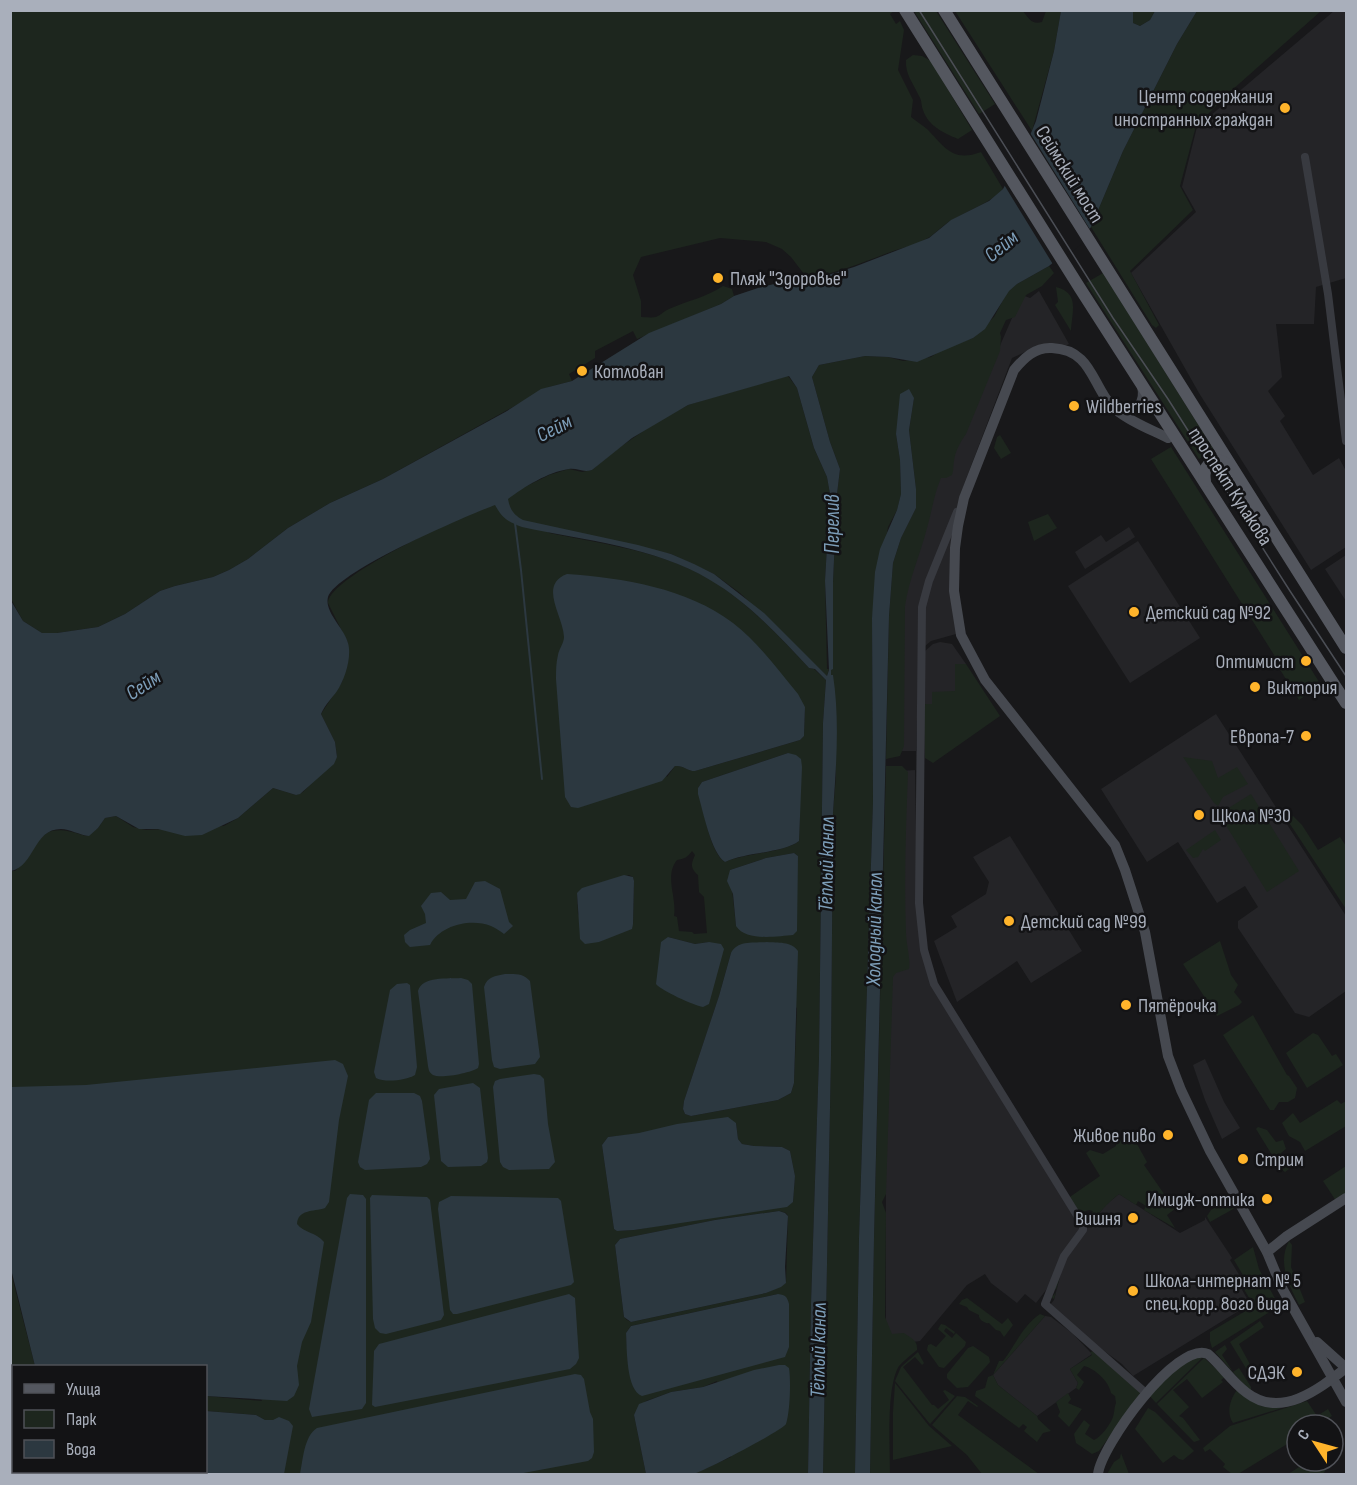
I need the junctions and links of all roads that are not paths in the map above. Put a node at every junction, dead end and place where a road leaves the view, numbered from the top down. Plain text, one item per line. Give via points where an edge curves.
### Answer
1 (905, 10) edge
2 (944, 10) edge
3 (1305, 157) dead end
4 (1107, 270) joint
5 (1142, 384) junction
6 (1118, 412) junction
7 (1171, 436) junction
8 (1347, 441) edge
9 (1230, 465) junction
10 (1205, 481) junction
11 (964, 498) junction
12 (1347, 648) edge
13 (1347, 703) edge
14 (1347, 1198) edge
15 (1268, 1252) junction
16 (1311, 1337) junction
17 (1347, 1368) edge
18 (1334, 1378) junction
19 (1147, 1394) junction
20 (1346, 1396) edge
21 (1098, 1474) edge

1 - 5 main road, проспект Кулакова
2 - 4 main road, Сеймский мост
3 - 8 street via 1329,294
4 - 9 main road, проспект Кулакова
5 - 6 street via 1139,407 1127,413
5 - 7 main road, проспект Кулакова
6 - 7 street
6 - 11 street via 1086,363 1075,354 1062,349 1035,351 1014,370
7 - 10 main road, проспект Кулакова
9 - 10 main road via 1218,460 1209,463 1204,471
9 - 12 main road, проспект Кулакова
10 - 13 main road, проспект Кулакова
11 - 15 street via 954,570 961,635 985,680 1115,845 1145,932 1168,1056 1210,1151
11 - 19 street via 922,607 919,850 924,950 934,984 1083,1225 1062,1260 1045,1304
14 - 15 street
15 - 16 street via 1282,1288
16 - 17 street
16 - 18 street
17 - 18 street
18 - 19 street via 1296,1400 1270,1403 1245,1392 1201,1351 1174,1364
18 - 20 street
19 - 21 street via 1107,1448

